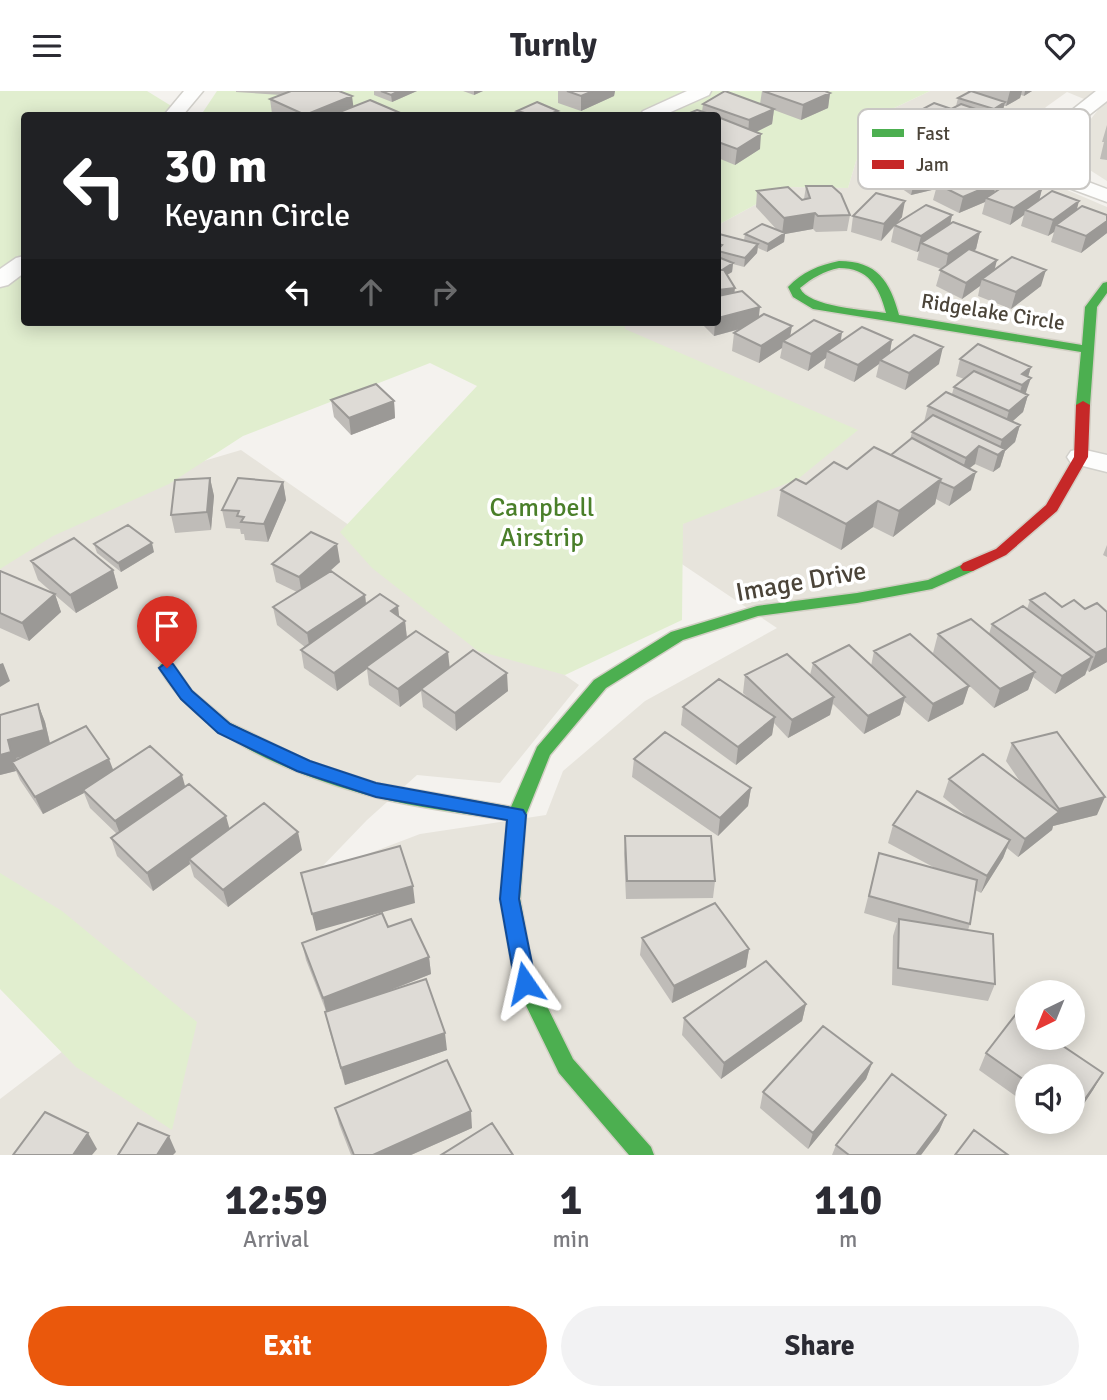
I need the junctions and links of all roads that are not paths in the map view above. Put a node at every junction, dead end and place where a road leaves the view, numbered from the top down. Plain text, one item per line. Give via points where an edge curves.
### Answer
1 (702, 91) edge
2 (1107, 92) edge
3 (1083, 109) edge
4 (656, 112) edge
5 (1089, 189) edge
6 (1107, 196) edge
7 (21, 265) edge
8 (0, 280) edge
9 (1107, 285) edge
10 (893, 317) junction
11 (1086, 349) junction
12 (1094, 460) edge
13 (167, 668) dead end
14 (517, 815) junction
15 (643, 1155) edge

1 - 4 street
2 - 3 street
5 - 6 street
7 - 8 street
9 - 11 street, Image Drive via 1091,307
10 - 10 street, Ridgelake Circle via 813,305 793,287 821,265 844,263 866,269 881,283
10 - 11 street, Ridgelake Circle
11 - 12 street, Image Drive
12 - 14 street, Image Drive via 1052,507 1001,552 932,584 757,611 677,636 600,684 542,752
13 - 14 street via 187,695 224,729 303,766 376,790
14 - 15 street, Image Drive via 510,899 525,983 566,1066

